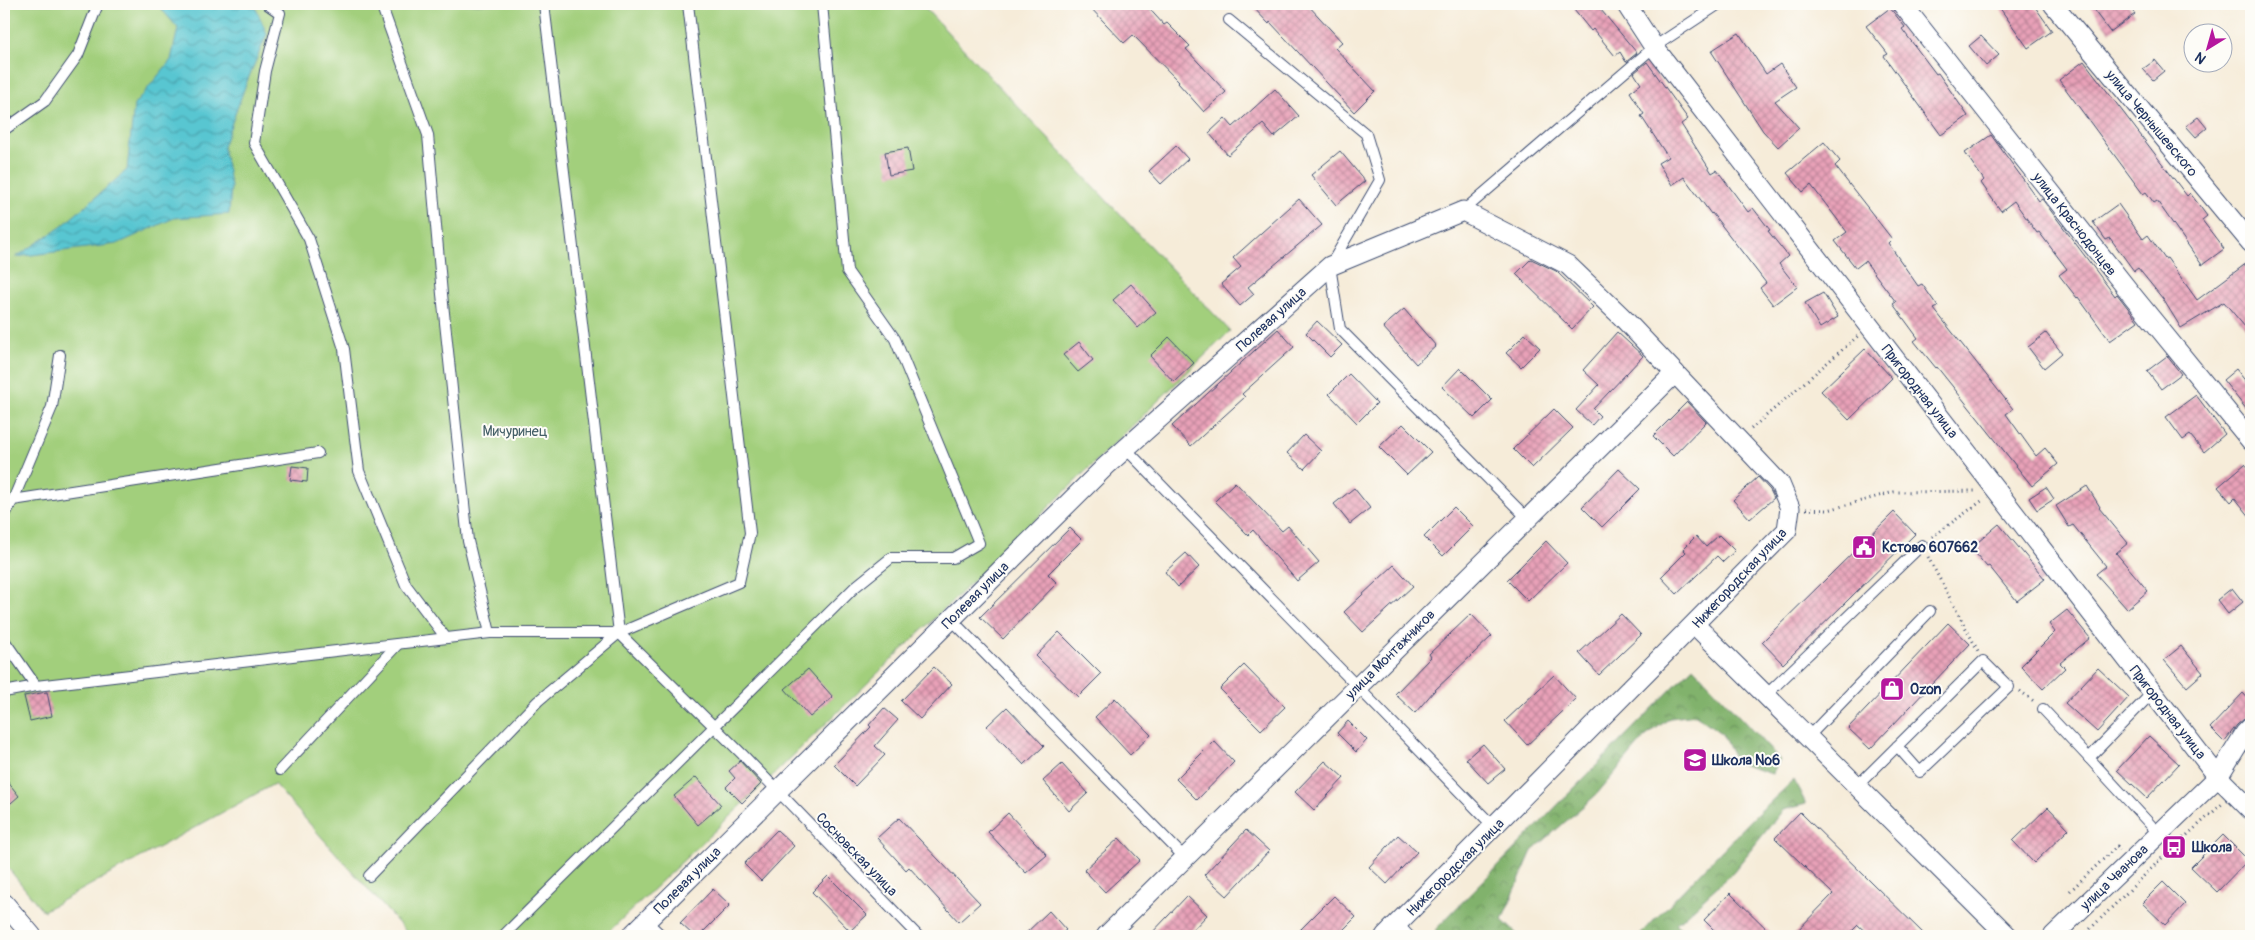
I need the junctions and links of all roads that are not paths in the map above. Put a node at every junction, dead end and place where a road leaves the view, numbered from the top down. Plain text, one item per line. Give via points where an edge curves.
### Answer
1 (98, 4) edge
2 (268, 4) edge
3 (381, 4) edge
4 (544, 4) edge
5 (688, 4) edge
6 (822, 4) edge
7 (1626, 4) edge
8 (1719, 4) edge
9 (1902, 4) edge
10 (2053, 4) edge
11 (1229, 20) dead end
12 (1654, 47) junction
13 (4, 130) edge
14 (1463, 211) junction
15 (2251, 243) edge
16 (1330, 266) junction
17 (60, 355) dead end
18 (1675, 373) junction
19 (2251, 441) edge
20 (1126, 449) junction
21 (318, 453) dead end
22 (13, 500) junction
23 (4, 516) edge
24 (1526, 518) junction
25 (1922, 545) road end
26 (1930, 612) dead end
27 (951, 619) junction
28 (1696, 625) junction
29 (619, 632) junction
30 (490, 633) junction
31 (446, 638) junction
32 (4, 640) edge
33 (398, 644) junction
34 (36, 686) junction
35 (1357, 688) junction
36 (4, 692) edge
37 (2153, 692) junction
38 (1766, 695) junction
39 (2042, 709) road end
40 (714, 727) junction
41 (2249, 732) edge
42 (1808, 737) junction
43 (1896, 746) junction
44 (2088, 758) junction
45 (280, 770) dead end
46 (2218, 776) junction
47 (1856, 786) junction
48 (776, 792) junction
49 (2251, 810) edge
50 (1494, 827) junction
51 (2159, 834) junction
52 (1185, 858) junction
53 (369, 876) dead end
54 (4, 903) edge
55 (646, 920) junction
56 (1397, 932) edge
57 (32, 936) edge
58 (504, 936) edge
59 (631, 936) edge
60 (662, 936) edge
61 (918, 936) edge
62 (1106, 936) edge
63 (2008, 936) edge
64 (2053, 936) edge

1 - 13 lane via 78,55 45,101
2 - 31 lane via 280,13 265,71 254,142 309,239 327,294 344,349 360,471 406,584
3 - 30 lane via 428,135 468,541
4 - 29 lane
5 - 29 lane via 750,532 739,582
6 - 40 lane via 847,270 895,339 979,543 953,558 891,558 855,587
7 - 12 street, Пригородная улица
8 - 12 lane
9 - 19 street, улица Краснодонцев
10 - 15 street, улица Чернышевского
11 - 16 lane via 1366,134 1380,180
12 - 14 lane
12 - 37 street, Пригородная улица
14 - 16 street
14 - 18 street, Нижегородская улица via 1568,265
16 - 20 street, Полевая улица
16 - 24 lane via 1340,329
17 - 22 lane via 52,407
18 - 24 street, улица Монтажников
18 - 28 street, Нижегородская улица via 1780,484 1790,508 1788,530
20 - 27 street, Полевая улица
20 - 35 lane
21 - 22 lane
22 - 23 lane
24 - 35 street, улица Монтажников
25 - 38 lane
26 - 42 lane
27 - 48 street, Полевая улица
27 - 52 lane
28 - 38 street
28 - 50 street, Нижегородская улица
29 - 30 lane
29 - 40 lane, Сосновская улица
29 - 53 lane via 538,701
30 - 31 lane
31 - 33 lane
32 - 34 lane
33 - 34 lane
33 - 45 lane
34 - 36 lane
35 - 50 lane
35 - 52 street, улица Монтажников
37 - 44 lane
37 - 46 street, Пригородная улица
38 - 42 street
39 - 44 lane
40 - 48 lane, Сосновская улица
40 - 58 lane
41 - 46 street, улица Чванова
42 - 47 street
43 - 43 lane via 1983,661 2009,687 1920,772
43 - 47 lane
44 - 51 lane
46 - 49 street, Пригородная улица
46 - 51 street, улица Чванова
47 - 63 street
48 - 55 street, Полевая улица
48 - 61 lane, Сосновская улица
50 - 56 street, Нижегородская улица
51 - 64 street, улица Чванова
52 - 62 street, улица Монтажников
54 - 57 street
55 - 59 street, Полевая улица
55 - 60 lane

